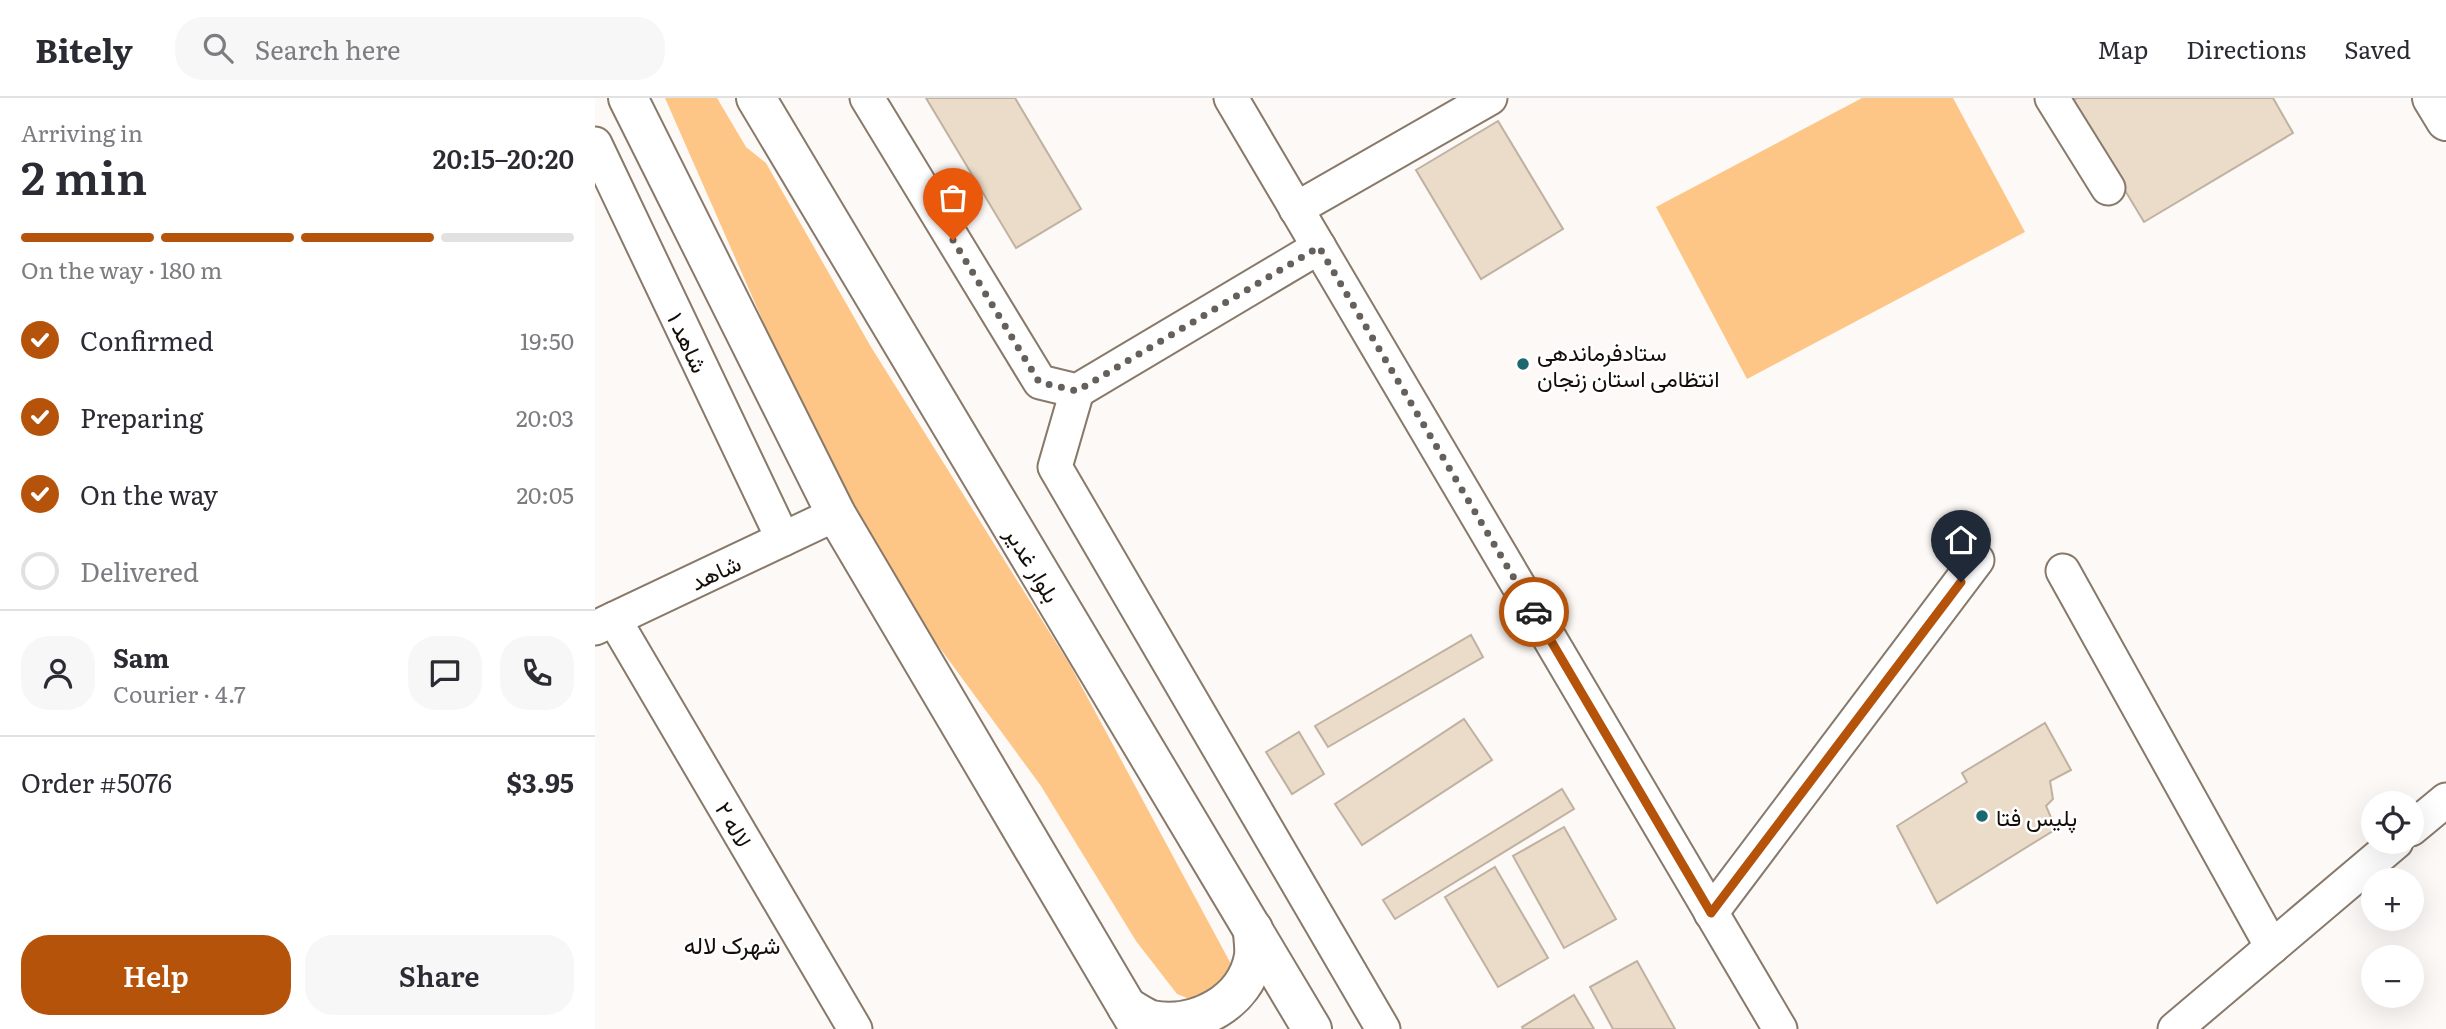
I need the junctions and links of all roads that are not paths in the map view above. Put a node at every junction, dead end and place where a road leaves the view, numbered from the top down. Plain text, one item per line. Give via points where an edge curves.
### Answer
1 (628, 98) edge
2 (755, 98) edge
3 (867, 98) edge
4 (1231, 98) edge
5 (1490, 98) edge
6 (2052, 98) edge
7 (2432, 98) edge
8 (2446, 121) edge
9 (595, 144) edge
10 (2108, 188) dead end
11 (1296, 209) junction
12 (1319, 247) junction
13 (1077, 391) junction
14 (836, 514) junction
15 (783, 539) junction
16 (1977, 560) dead end
17 (2063, 572) dead end
18 (605, 623) edge
19 (2446, 800) edge
20 (2424, 818) edge
21 (2382, 854) edge
22 (1711, 913) junction
23 (1253, 929) junction
24 (2272, 947) junction
25 (1134, 1018) edge
26 (855, 1029) edge
27 (1313, 1029) edge
28 (1383, 1029) edge
29 (1780, 1029) edge
30 (2175, 1029) edge

1 - 14 main road
2 - 23 main road, بلوار غدیر
3 - 13 street via 1039,382
4 - 11 street
5 - 11 street
6 - 10 street
7 - 8 main road
9 - 15 street, شاهد ۱
11 - 12 street
12 - 13 street
12 - 22 street
13 - 28 street via 1055,467
14 - 15 street, شاهد
14 - 25 main road
15 - 18 street, شاهد
16 - 22 street
17 - 24 street
18 - 26 street, لاله ۲
19 - 20 street
21 - 24 street
22 - 29 street
23 - 25 main road via 1254,956 1245,982 1228,1003 1205,1017 1178,1023
23 - 27 main road, بلوار غدیر
24 - 30 street

